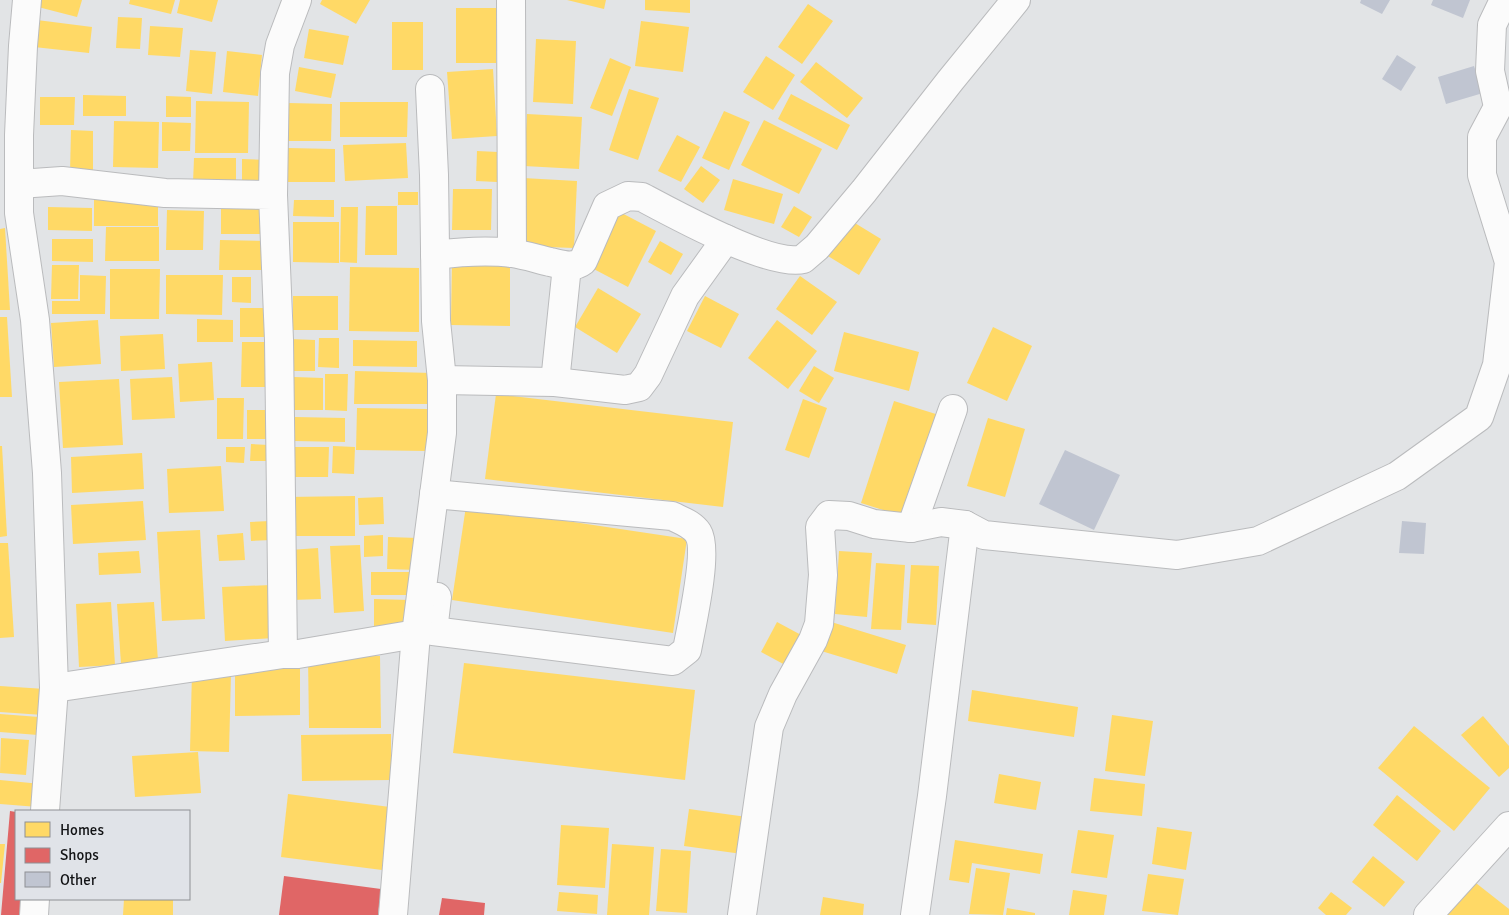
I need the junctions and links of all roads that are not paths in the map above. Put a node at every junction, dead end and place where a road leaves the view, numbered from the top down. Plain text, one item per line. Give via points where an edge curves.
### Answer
1 (27, 0) edge
2 (297, 0) edge
3 (511, 0) edge
4 (1016, 0) edge
5 (1504, 0) edge
6 (430, 89) dead end
7 (19, 184) junction
8 (273, 195) junction
9 (9, 213) edge
10 (726, 239) junction
11 (512, 253) junction
12 (435, 255) junction
13 (567, 266) junction
14 (442, 380) junction
15 (555, 382) junction
16 (953, 409) dead end
17 (442, 495) junction
18 (965, 525) junction
19 (911, 528) junction
20 (416, 634) junction
21 (283, 654) junction
22 (54, 688) junction
23 (45, 810) edge
24 (1509, 826) edge
25 (36, 900) edge
26 (34, 915) edge
27 (393, 915) edge
28 (742, 915) edge
29 (915, 915) edge
30 (1428, 915) edge

1 - 7 street
2 - 8 street via 280,45 275,73
3 - 11 street
4 - 10 street via 888,161 806,257 800,260 784,258
5 - 18 street via 1492,25 1490,71 1498,107 1482,138 1482,175 1509,262 1497,365 1479,417 1397,476 1258,541 1177,555 984,535
6 - 12 street
7 - 8 street via 62,181 165,193
7 - 9 street
8 - 21 street via 279,340
9 - 22 street via 35,320 46,464
10 - 13 street via 642,196 628,196 607,206 583,261
10 - 15 street via 685,296 639,387 625,390
11 - 12 street
11 - 13 street
12 - 14 street via 436,321
13 - 15 street
14 - 15 street
14 - 17 street
16 - 19 street
17 - 17 street via 672,516 691,524 699,534 702,557 687,650 673,661 433,631
17 - 20 street
18 - 19 street via 941,522
18 - 29 street
19 - 28 street via 829,515 820,527 823,575 819,624 769,727
20 - 21 street
20 - 27 street
21 - 22 street
22 - 23 street
24 - 30 street
25 - 26 street

